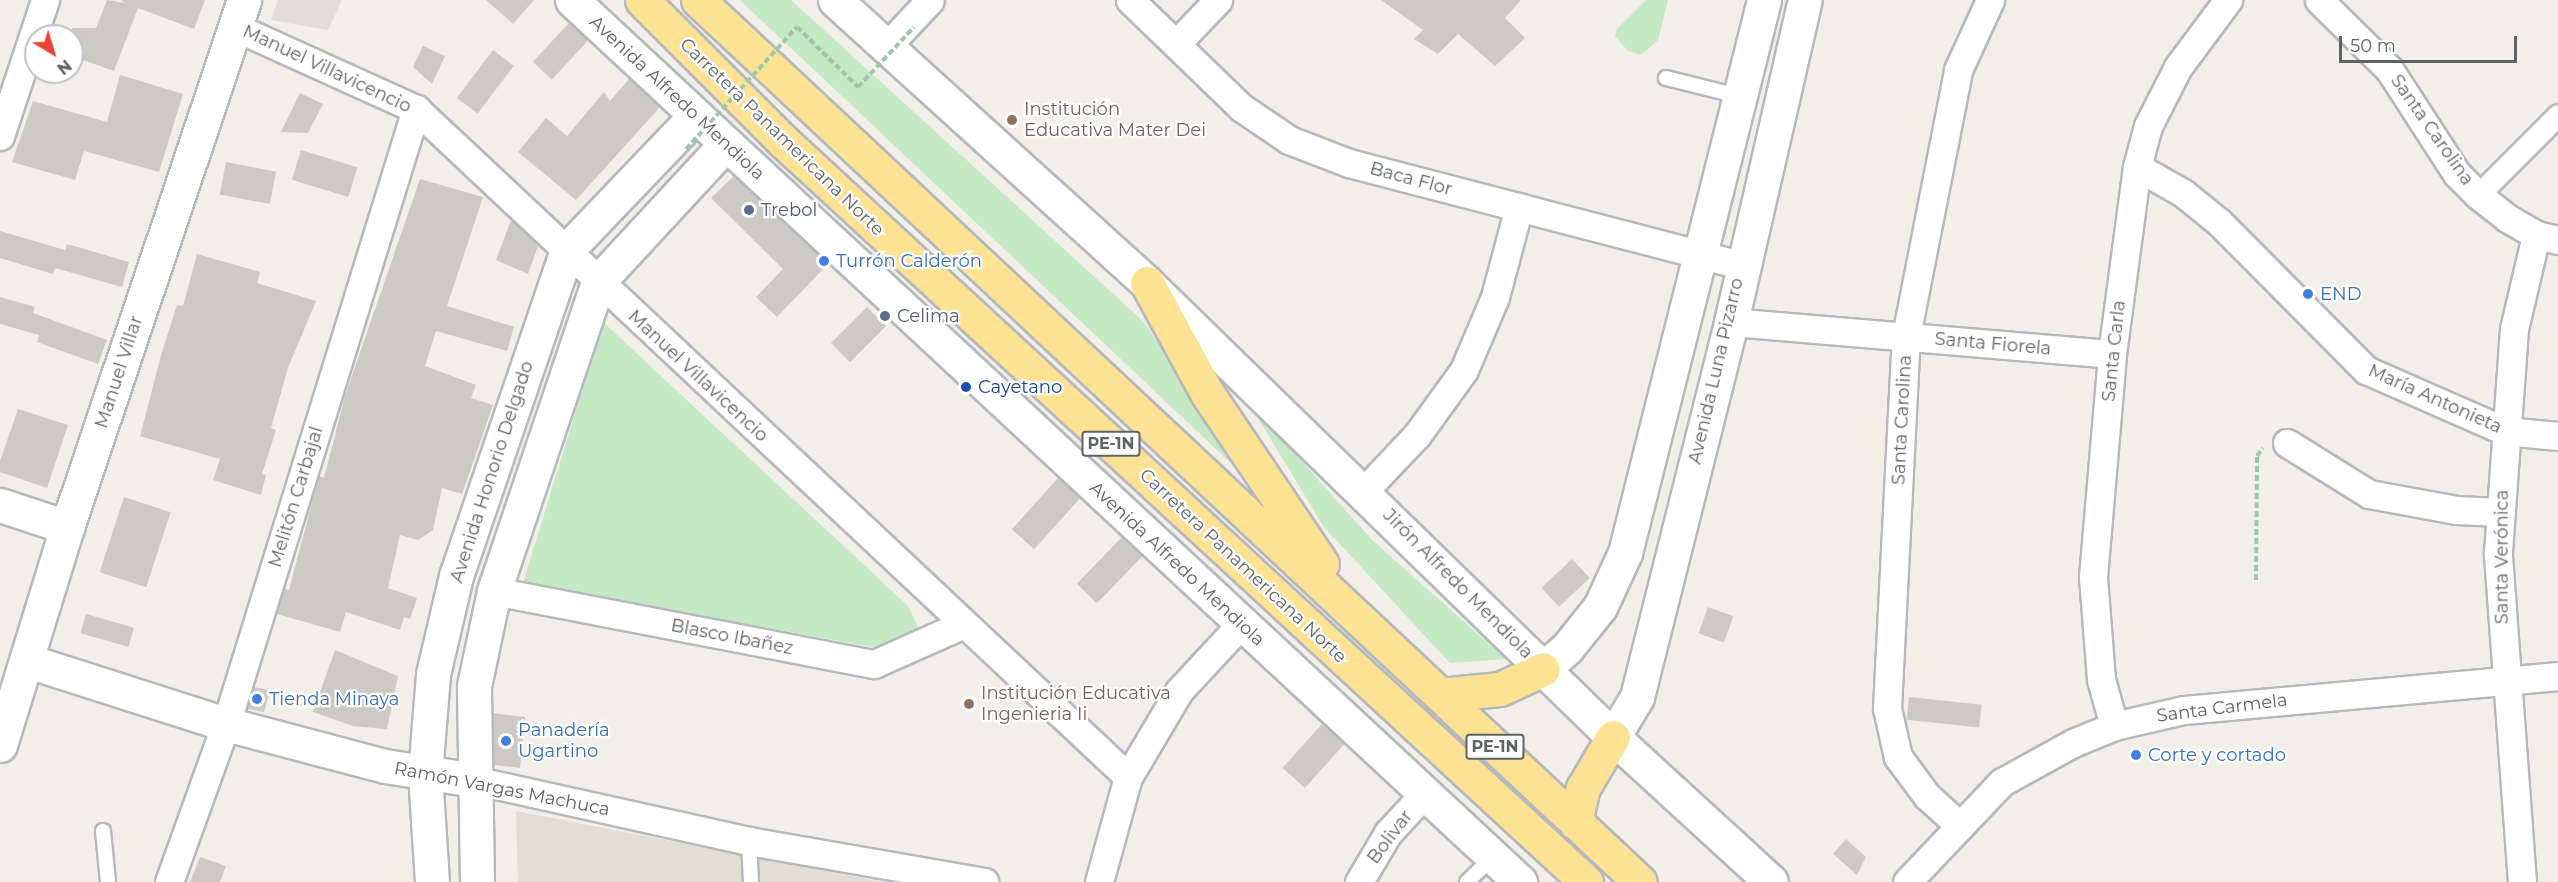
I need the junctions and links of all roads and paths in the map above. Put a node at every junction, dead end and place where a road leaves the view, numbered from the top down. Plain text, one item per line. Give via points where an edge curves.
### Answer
1 (45, 0) edge
2 (572, 0) edge
3 (642, 0) edge
4 (698, 0) edge
5 (835, 0) edge
6 (930, 0) edge
7 (1130, 0) edge
8 (1218, 0) edge
9 (1764, 0) edge
10 (1805, 0) edge
11 (1990, 0) edge
12 (2228, 0) edge
13 (2319, 0) edge
14 (239, 14) edge
15 (914, 27) dead end
16 (1176, 44) junction
17 (886, 47) junction
18 (1666, 78) dead end
19 (1739, 96) junction
20 (416, 109) junction
21 (2558, 115) edge
22 (695, 116) junction
23 (0, 136) edge
24 (726, 144) junction
25 (686, 149) dead end
26 (2137, 167) junction
27 (2478, 195) junction
28 (1519, 207) junction
29 (2547, 237) edge
30 (567, 250) junction
31 (1697, 255) junction
32 (1741, 265) junction
33 (598, 282) junction
34 (1147, 283) junction
35 (1731, 322) junction
36 (1906, 336) junction
37 (2112, 354) junction
38 (2505, 431) junction
39 (2558, 436) edge
40 (2287, 443) joint
41 (1364, 491) junction
42 (0, 506) edge
43 (2500, 512) junction
44 (67, 527) junction
45 (2256, 580) dead end
46 (494, 591) junction
47 (1353, 610) junction
48 (964, 624) junction
49 (1241, 624) junction
50 (28, 661) junction
51 (1543, 669) junction
52 (2558, 676) edge
53 (2505, 679) junction
54 (1440, 695) junction
55 (226, 724) junction
56 (2114, 726) junction
57 (1613, 737) junction
58 (0, 745) edge
59 (425, 774) junction
60 (1128, 777) junction
61 (474, 780) junction
62 (1424, 794) junction
63 (1575, 822) junction
64 (1960, 826) junction
65 (103, 831) dead end
66 (749, 841) junction
67 (1493, 857) junction
68 (108, 882) edge
69 (169, 882) edge
70 (432, 882) edge
71 (477, 882) edge
72 (751, 882) edge
73 (984, 882) edge
74 (1098, 882) edge
75 (1359, 882) edge
76 (1467, 882) edge
77 (1520, 882) edge
78 (1586, 882) edge
79 (1640, 882) edge
80 (1771, 882) edge
81 (1907, 882) edge
82 (2522, 882) edge

1 - 23 street
2 - 22 street, Avenida Alfredo Mendiola
3 - 78 highway, Carretera Panamericana Norte / PE-1N via 783,141
4 - 47 highway, PE-1N
5 - 17 street
6 - 17 street
7 - 16 street, Baca Flor
8 - 16 street
9 - 19 street
10 - 32 street, Avenida Luna Pizarro
11 - 36 street, Santa Carolina via 1958,70
12 - 26 street, Santa Carla via 2178,67 2148,126
13 - 27 street, Santa Carolina via 2389,69 2457,174
14 - 20 street, Manuel Villavicencio
14 - 44 street, Manuel Villar
15 - 25 path, bridge via 858,87 797,27
16 - 28 street, Baca Flor via 1242,108 1289,140 1349,163
17 - 34 street
18 - 19 lane
19 - 31 street
20 - 30 street, Manuel Villavicencio
20 - 55 street, Melitón Carbajal
21 - 27 street
22 - 24 street, Avenida Alfredo Mendiola
22 - 30 street, Avenida Honorio Delgado
24 - 33 street
24 - 49 street, Avenida Alfredo Mendiola
26 - 37 street, Santa Carla
26 - 38 street, María Antonieta via 2183,193 2219,222 2366,370
27 - 29 street, Santa Carolina
28 - 31 street, Baca Flor
28 - 41 street via 1495,297 1464,370 1417,435
29 - 38 street, Santa Verónica via 2514,328
30 - 33 street, Manuel Villavicencio
30 - 59 street, Avenida Honorio Delgado via 456,576 434,674
31 - 32 street, Baca Flor
31 - 51 street via 1625,553 1600,607 1567,648
32 - 35 street, Avenida Luna Pizarro
33 - 46 street
33 - 48 street, Manuel Villavicencio
34 - 41 street, Jirón Alfredo Mendiola
34 - 47 highway via 1207,393
35 - 36 street, Santa Fiorela
35 - 57 street, Avenida Luna Pizarro via 1636,697
36 - 37 street, Santa Fiorela
36 - 64 street, Santa Carolina via 1887,708 1898,757 1927,796
37 - 56 street, Santa Carla via 2093,578 2101,679
38 - 39 street, María Antonieta
38 - 43 street, Santa Verónica
40 - 43 street via 2370,494 2456,510
40 - 45 path via 2265,447 2257,456
41 - 51 street, Jirón Alfredo Mendiola
42 - 44 street
43 - 53 street, Santa Verónica via 2498,552
44 - 50 street, Manuel Villar
46 - 48 street, Blasco Ibañez via 874,664
46 - 61 street via 474,686
47 - 54 highway, PE-1N
48 - 60 street, Manuel Villavicencio
49 - 60 street via 1179,691
49 - 62 street, Avenida Alfredo Mendiola
50 - 55 street, Ramón Vargas Machuca
50 - 58 street, Manuel Villar
51 - 54 highway via 1500,689
51 - 57 street, Jirón Alfredo Mendiola
52 - 53 street, Santa Carmela
53 - 56 street, Santa Carmela via 2184,710
53 - 82 street, Santa Verónica
54 - 63 highway, PE-1N
55 - 59 street, Ramón Vargas Machuca
55 - 69 street, Melitón Carbajal
56 - 64 street, Santa Carmela via 2073,742 2002,782
57 - 63 highway via 1583,788
57 - 80 street, Jirón Alfredo Mendiola
59 - 61 street, Ramón Vargas Machuca
59 - 70 street, Avenida Honorio Delgado
60 - 74 street
61 - 66 street, Ramón Vargas Machuca
61 - 71 street
62 - 67 street, Avenida Alfredo Mendiola
62 - 75 street, Bolivar via 1388,833
63 - 79 highway, PE-1N
64 - 81 street, Santa Carmela
65 - 68 lane
66 - 72 lane
66 - 73 street, Ramón Vargas Machuca
67 - 76 lane
67 - 77 street, Avenida Alfredo Mendiola

